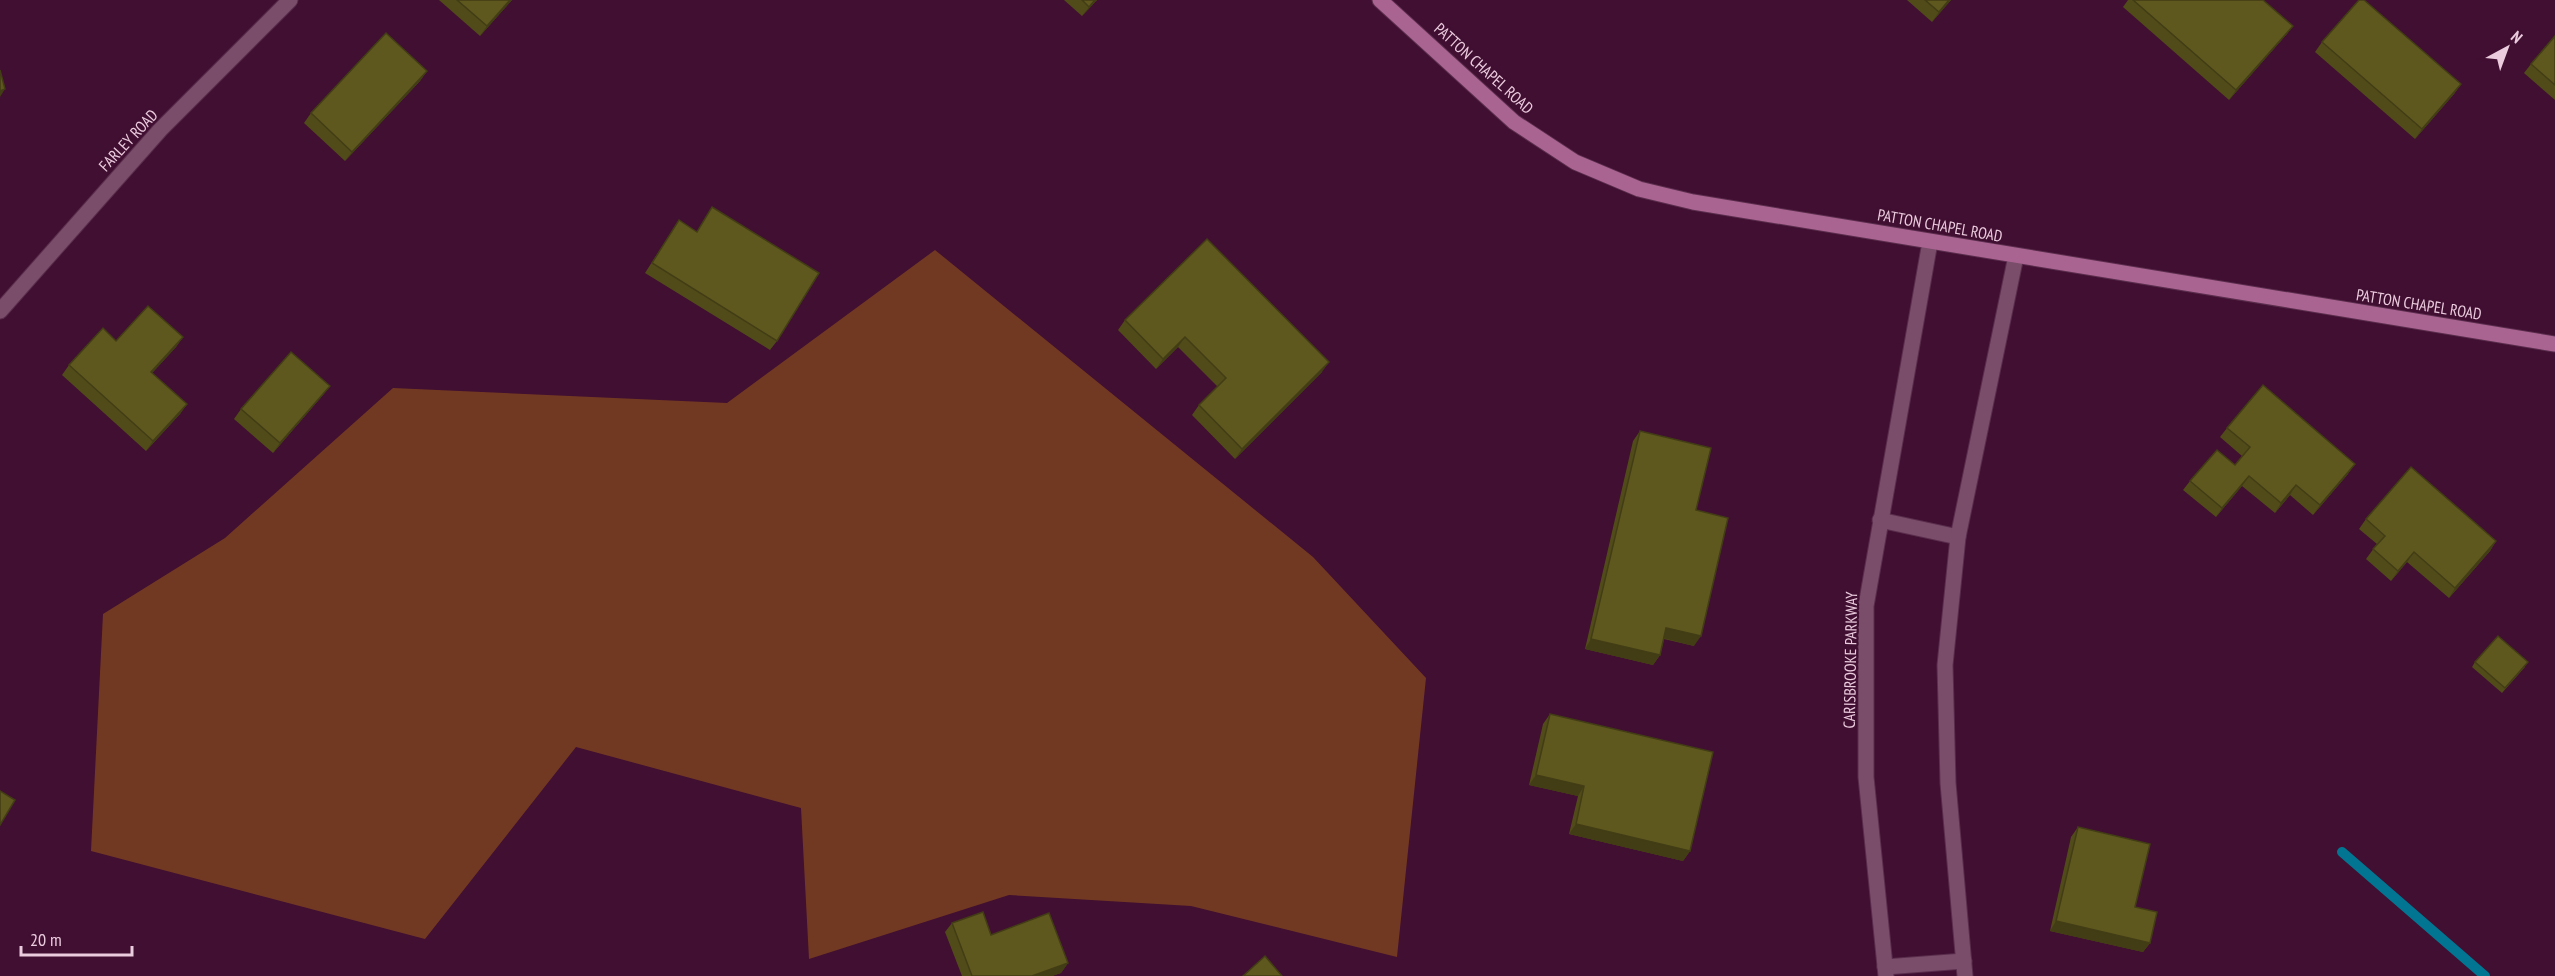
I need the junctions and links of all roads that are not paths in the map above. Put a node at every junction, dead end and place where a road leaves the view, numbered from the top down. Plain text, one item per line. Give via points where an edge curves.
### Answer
1 (290, 0) edge
2 (1380, 0) edge
3 (1930, 242) junction
4 (2016, 256) junction
5 (0, 311) edge
6 (2555, 344) edge
7 (1880, 520) junction
8 (1958, 537) junction
9 (1965, 968) edge
10 (1886, 971) edge

1 - 5 street, FARLEY ROAD via 160,130
2 - 3 street, PATTON CHAPEL ROAD via 1514,122 1575,162 1639,189 1693,202
3 - 4 street, PATTON CHAPEL ROAD
3 - 7 street, CARISBROOKE PARKWAY
4 - 6 street, PATTON CHAPEL ROAD
4 - 8 street
7 - 8 street
7 - 10 street, CARISBROOKE PARKWAY via 1866,606 1866,777
8 - 9 street via 1945,665 1948,783
9 - 10 street

